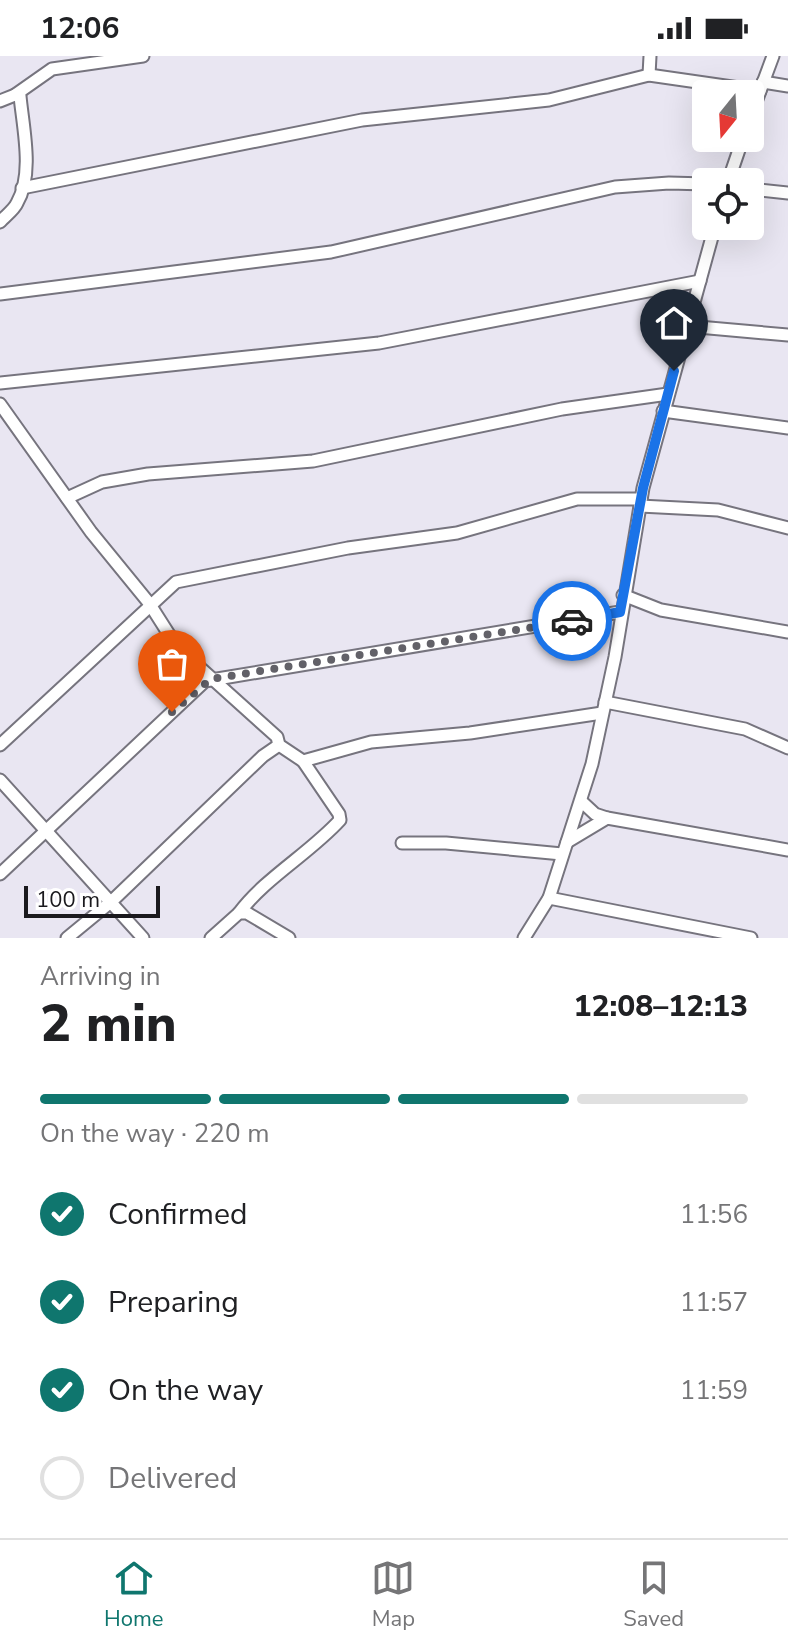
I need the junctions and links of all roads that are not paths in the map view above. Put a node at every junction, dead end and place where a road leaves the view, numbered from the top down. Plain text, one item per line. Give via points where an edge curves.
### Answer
1 (143, 56) edge
2 (650, 56) edge
3 (773, 56) edge
4 (649, 75) junction
5 (696, 80) edge
6 (764, 80) edge
7 (788, 86) edge
8 (764, 87) edge
9 (15, 95) junction
10 (0, 101) edge
11 (692, 184) edge
12 (22, 188) junction
13 (764, 190) edge
14 (788, 193) edge
15 (0, 222) edge
16 (711, 240) edge
17 (700, 281) junction
18 (0, 294) edge
19 (687, 326) junction
20 (788, 335) edge
21 (0, 383) edge
22 (668, 394) junction
23 (0, 404) edge
24 (663, 411) junction
25 (788, 428) edge
26 (67, 498) junction
27 (640, 503) junction
28 (788, 528) edge
29 (623, 595) junction
30 (149, 603) junction
31 (620, 612) junction
32 (788, 632) edge
33 (211, 679) junction
34 (604, 708) junction
35 (0, 745) edge
36 (279, 745) junction
37 (788, 748) edge
38 (303, 761) junction
39 (0, 780) edge
40 (581, 801) junction
41 (607, 818) junction
42 (48, 831) junction
43 (402, 843) dead end
44 (564, 848) junction
45 (788, 850) edge
46 (0, 874) edge
47 (549, 898) junction
48 (112, 901) junction
49 (239, 913) junction
50 (67, 938) edge
51 (143, 938) edge
52 (211, 938) edge
53 (289, 938) edge
54 (524, 938) edge
55 (751, 938) edge

1 - 9 street via 52,69
2 - 4 street
3 - 6 street
4 - 5 street
4 - 12 street via 549,100 362,120
7 - 8 street
9 - 10 street
9 - 12 street via 20,96 26,149
11 - 18 street via 615,187 331,252
12 - 15 street via 17,204
13 - 14 street
16 - 17 street
17 - 19 street
17 - 21 street via 379,343
19 - 20 street
19 - 22 street
22 - 24 street
22 - 26 street via 562,409 313,461 148,474 102,482
23 - 26 street
24 - 25 street
24 - 27 street
26 - 30 street
27 - 28 street via 718,510
27 - 29 street
27 - 30 street via 577,499 457,533 176,582
29 - 31 street
29 - 32 street via 661,610
30 - 33 street via 177,647
30 - 35 street
31 - 33 street
31 - 34 street
33 - 36 street via 277,737
33 - 42 street via 189,694
34 - 37 street via 745,729
34 - 38 street via 470,733 371,742
34 - 40 street
36 - 38 street
36 - 48 street
38 - 49 street via 340,820
39 - 42 street
40 - 41 street
40 - 44 street
41 - 44 street via 591,824
41 - 45 street
42 - 46 street
42 - 48 street
43 - 44 street
44 - 47 street
47 - 54 street
47 - 55 street
48 - 50 street
48 - 51 street
49 - 52 street
49 - 53 street

